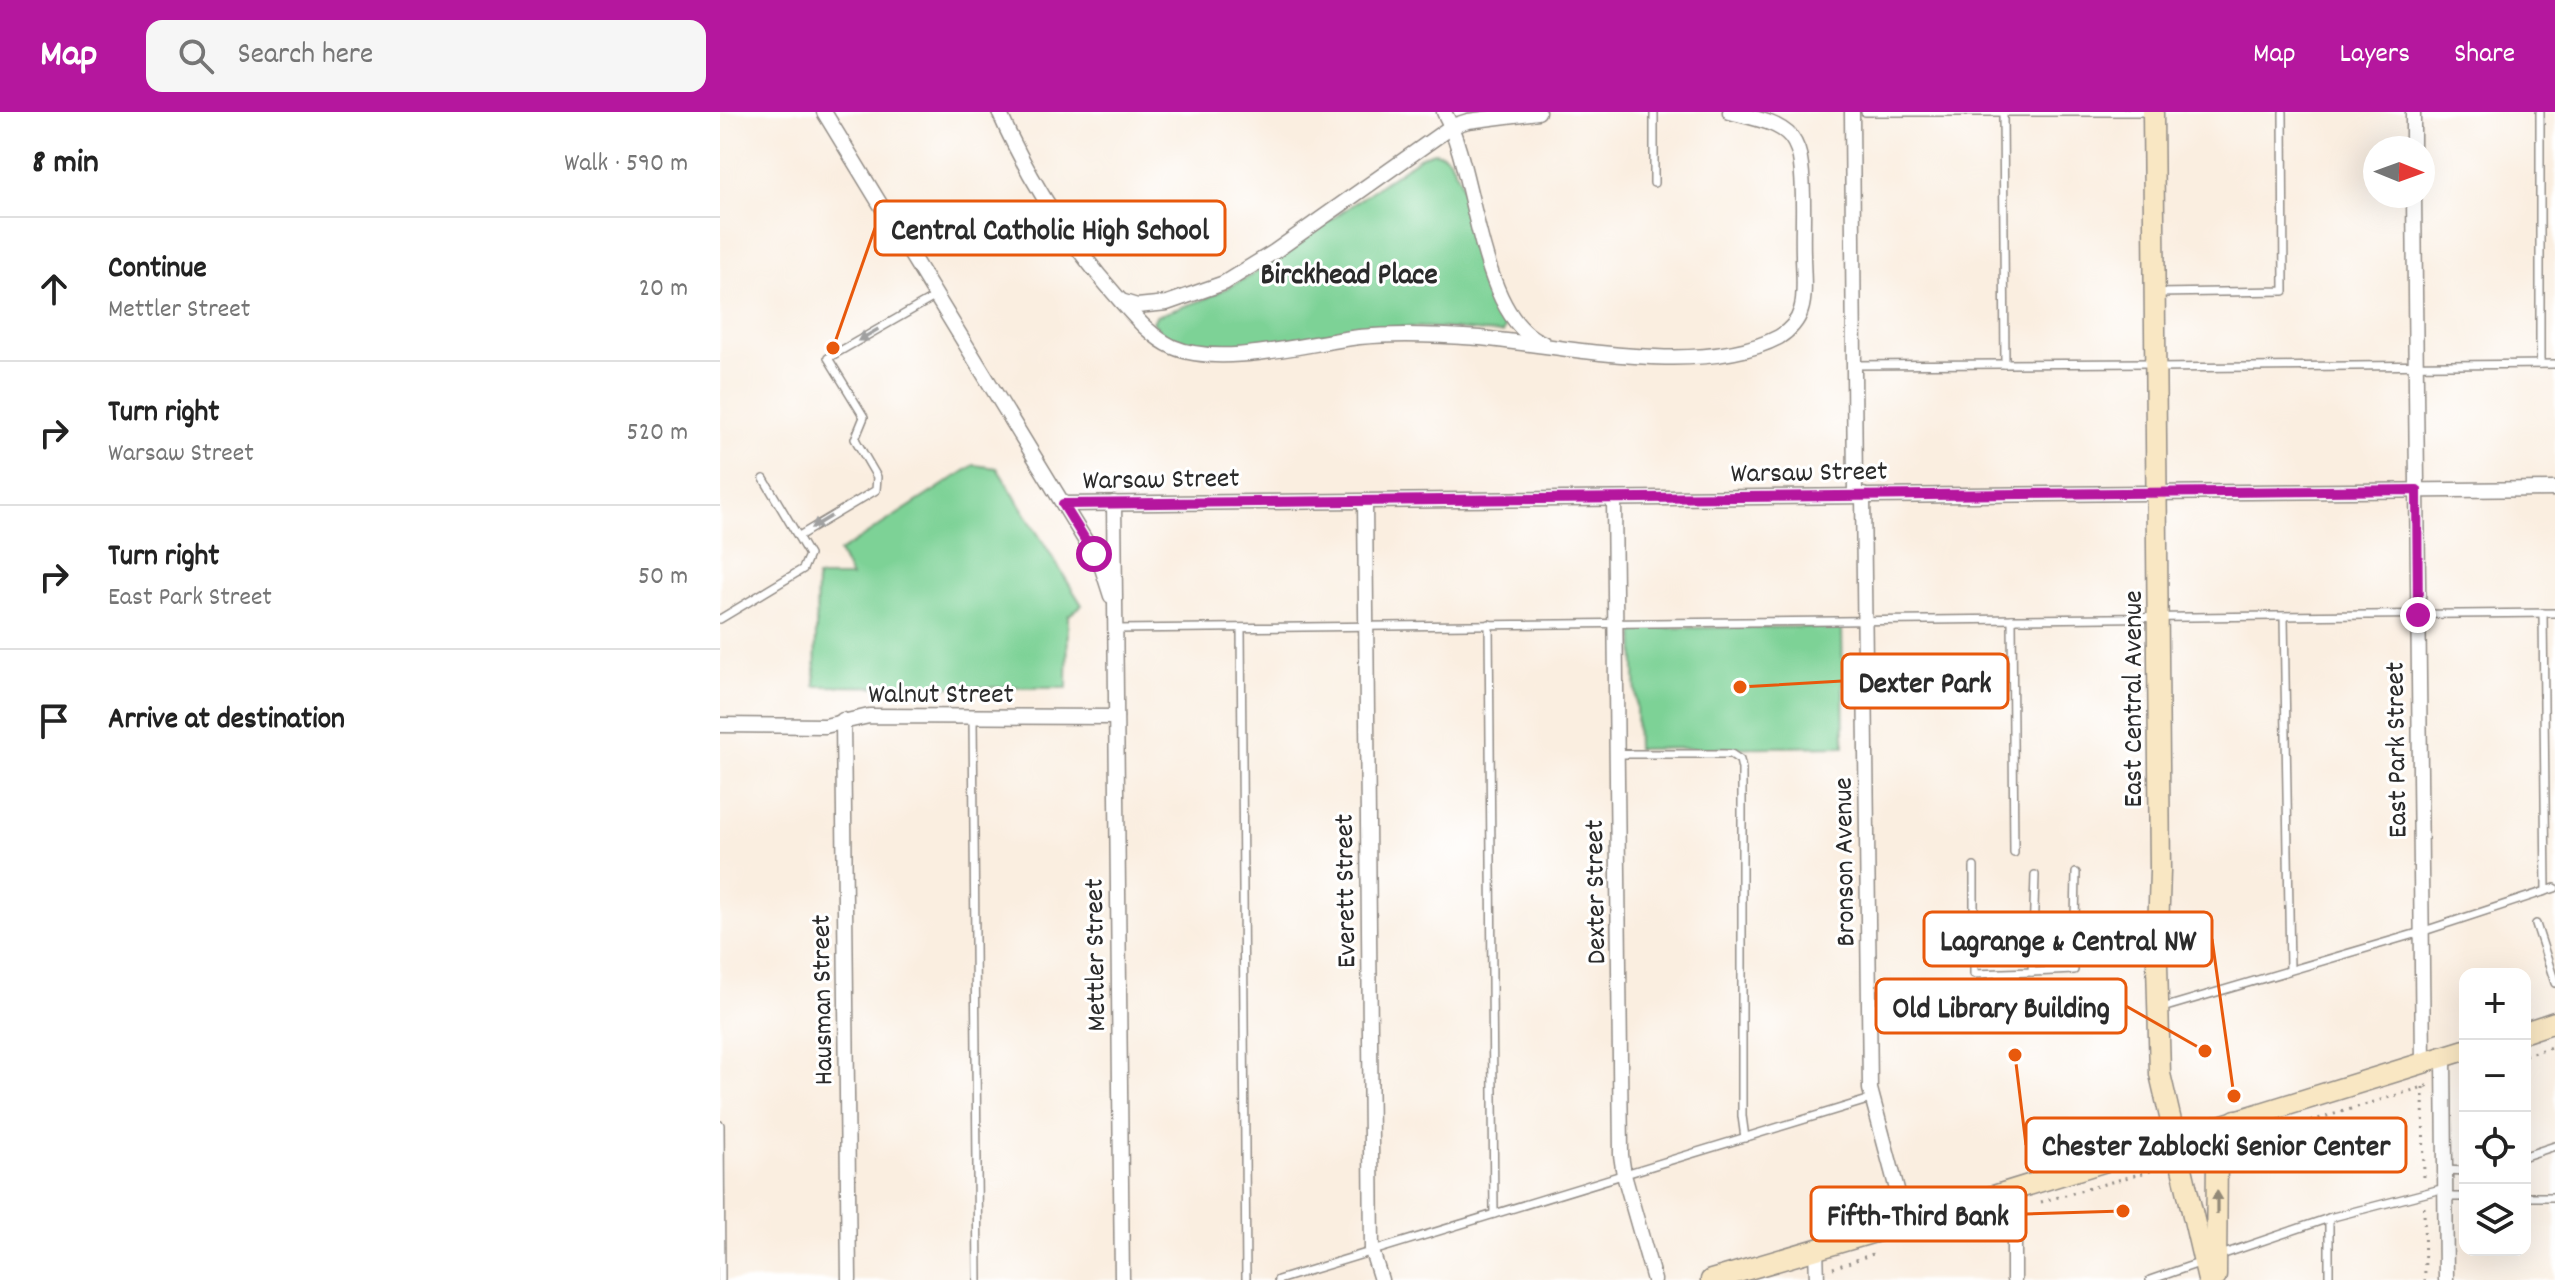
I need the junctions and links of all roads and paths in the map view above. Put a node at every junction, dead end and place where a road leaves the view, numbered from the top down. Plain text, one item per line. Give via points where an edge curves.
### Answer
1 (824, 112) edge
2 (999, 112) edge
3 (1444, 112) edge
4 (1538, 112) edge
5 (1654, 112) edge
6 (1730, 112) edge
7 (1852, 112) edge
8 (1865, 112) edge
9 (2003, 112) edge
10 (2153, 112) edge
11 (2283, 112) edge
12 (2413, 112) edge
13 (2540, 112) edge
14 (1452, 126) junction
15 (2413, 136) edge
16 (1654, 183) dead end
17 (2414, 208) edge
18 (2154, 293) junction
19 (936, 296) junction
20 (1121, 301) junction
21 (1563, 349) junction
22 (2005, 364) junction
23 (2540, 364) junction
24 (2555, 364) edge
25 (1854, 365) junction
26 (2155, 365) junction
27 (2416, 365) junction
28 (764, 479) dead end
29 (2555, 489) edge
30 (2417, 490) junction
31 (2157, 493) junction
32 (1859, 495) junction
33 (1614, 499) junction
34 (1365, 501) junction
35 (1114, 503) junction
36 (1063, 504) junction
37 (799, 536) junction
38 (2543, 613) junction
39 (2555, 613) edge
40 (2418, 615) junction
41 (2284, 617) junction
42 (2158, 618) junction
43 (720, 619) edge
44 (2012, 619) junction
45 (1864, 620) junction
46 (1616, 623) junction
47 (1489, 624) junction
48 (1366, 626) junction
49 (1241, 628) junction
50 (1116, 629) junction
51 (973, 717) junction
52 (1116, 717) junction
53 (843, 720) junction
54 (720, 725) edge
55 (1617, 754) junction
56 (2014, 853) dead end
57 (1974, 867) dead end
58 (2076, 873) dead end
59 (2035, 875) dead end
60 (2551, 890) edge
61 (2536, 924) dead end
62 (2421, 932) junction
63 (2290, 969) junction
64 (2032, 972) junction
65 (2555, 983) edge
66 (2157, 1010) junction
67 (2555, 1022) edge
68 (2531, 1030) edge
69 (2555, 1046) edge
70 (2459, 1052) edge
71 (2531, 1053) edge
72 (2444, 1056) junction
73 (2423, 1063) junction
74 (2445, 1081) junction
75 (1871, 1099) junction
76 (2236, 1120) junction
77 (720, 1125) edge
78 (1745, 1138) junction
79 (2176, 1140) junction
80 (2237, 1143) dead end
81 (2555, 1146) edge
82 (2531, 1154) edge
83 (2446, 1170) junction
84 (2459, 1171) edge
85 (1624, 1175) junction
86 (2014, 1189) junction
87 (2446, 1193) junction
88 (2459, 1196) edge
89 (2531, 1197) edge
90 (2555, 1197) edge
91 (1494, 1214) junction
92 (2329, 1218) junction
93 (1906, 1223) junction
94 (1816, 1249) junction
95 (1372, 1251) junction
96 (2210, 1266) edge
97 (721, 1280) edge
98 (849, 1280) edge
99 (978, 1280) edge
100 (1122, 1280) edge
101 (1246, 1280) edge
102 (1278, 1280) edge
103 (1381, 1280) edge
104 (1654, 1280) edge
105 (1711, 1280) edge
106 (1817, 1280) edge
107 (2014, 1280) edge
108 (2150, 1280) edge
109 (2216, 1280) edge
110 (2329, 1280) edge
111 (2446, 1280) edge

1 - 19 street, Mettler Street
2 - 20 street via 1051,209
3 - 14 street
4 - 14 street
5 - 16 lane
6 - 21 street via 1785,131 1799,153 1803,305 1797,319 1766,342 1712,354
7 - 25 street, Bronson Avenue
8 - 9 lane
9 - 10 lane
9 - 22 lane
10 - 18 street, East Central Avenue
11 - 18 lane via 2284,291
12 - 15 street
13 - 23 lane
14 - 20 street via 1224,283 1150,306
14 - 21 street via 1506,310 1534,339
17 - 27 street, East Park Street
18 - 26 street, East Central Avenue
19 - 36 street, Mettler Street
19 -> 37 lane via 828,358 864,417 855,439 877,477 876,490
20 - 21 street via 1161,341 1205,355 1410,334
22 - 25 lane
22 - 26 lane
23 - 24 lane
23 - 27 lane
25 - 32 street, Bronson Avenue
26 - 27 lane
26 - 31 street, East Central Avenue
27 - 30 street, East Park Street
28 - 37 lane
29 - 30 street, Warsaw Street
30 - 31 street, Warsaw Street
30 - 40 street, East Park Street
31 - 32 street, Warsaw Street
31 - 42 street, East Central Avenue
32 - 33 street, Warsaw Street
32 - 45 street, Bronson Avenue
33 - 34 street, Warsaw Street
33 - 46 street, Dexter Street
34 - 35 street, Warsaw Street
34 - 48 street, Everett Street
35 - 36 street, Warsaw Street
35 - 50 street, Mettler Street
36 - 50 street, Mettler Street via 1102,568
37 - 43 lane via 809,555 803,569
38 - 39 lane
38 - 40 lane
38 - 60 lane
40 - 41 lane
40 - 62 street, East Park Street
41 - 42 lane
41 - 63 lane
42 - 44 lane
42 - 66 street, East Central Avenue
44 - 45 lane
44 - 56 lane
45 - 46 lane
45 - 75 street, Bronson Avenue
46 - 47 lane
46 - 55 street, Dexter Street
47 - 48 lane
47 - 91 lane
48 - 49 lane
48 - 95 street, Everett Street
49 - 50 lane
49 - 101 lane
50 - 52 street, Mettler Street
51 - 52 street, Walnut Street
51 - 53 street, Walnut Street
51 - 99 lane
52 - 100 street, Mettler Street
53 - 54 street, Walnut Street via 825,726
53 - 98 street, Hausman Street
55 - 78 lane via 1731,754 1740,760
55 - 85 street, Dexter Street
57 - 64 lane via 1974,974
58 - 64 lane via 2074,970
59 - 64 lane
60 - 62 lane
61 - 65 lane
62 - 63 lane
62 - 73 street, East Park Street
63 - 66 lane
66 - 79 street, East Central Avenue via 2160,1074
67 - 68 street
69 - 71 path
70 - 72 street
72 - 73 street
72 - 74 street
73 - 76 street
74 - 80 path
74 - 83 street
75 - 78 lane
75 - 93 street, Bronson Avenue
76 - 79 street
96 -> 76 street via 2217,1152
77 - 97 lane
78 - 85 lane
79 - 86 street
79 - 96 street, East Central Avenue
81 - 82 lane
83 - 84 lane
83 - 87 street
85 - 91 lane
85 - 104 street, Dexter Street
86 - 93 street
86 - 107 street
87 - 88 lane
87 - 92 lane
87 - 111 street
89 - 90 lane
91 - 95 lane
92 - 96 lane
92 - 110 lane
93 - 94 street
94 - 105 street
94 - 106 street
95 - 102 lane
95 - 103 street, Everett Street
96 - 108 lane
96 - 109 street

